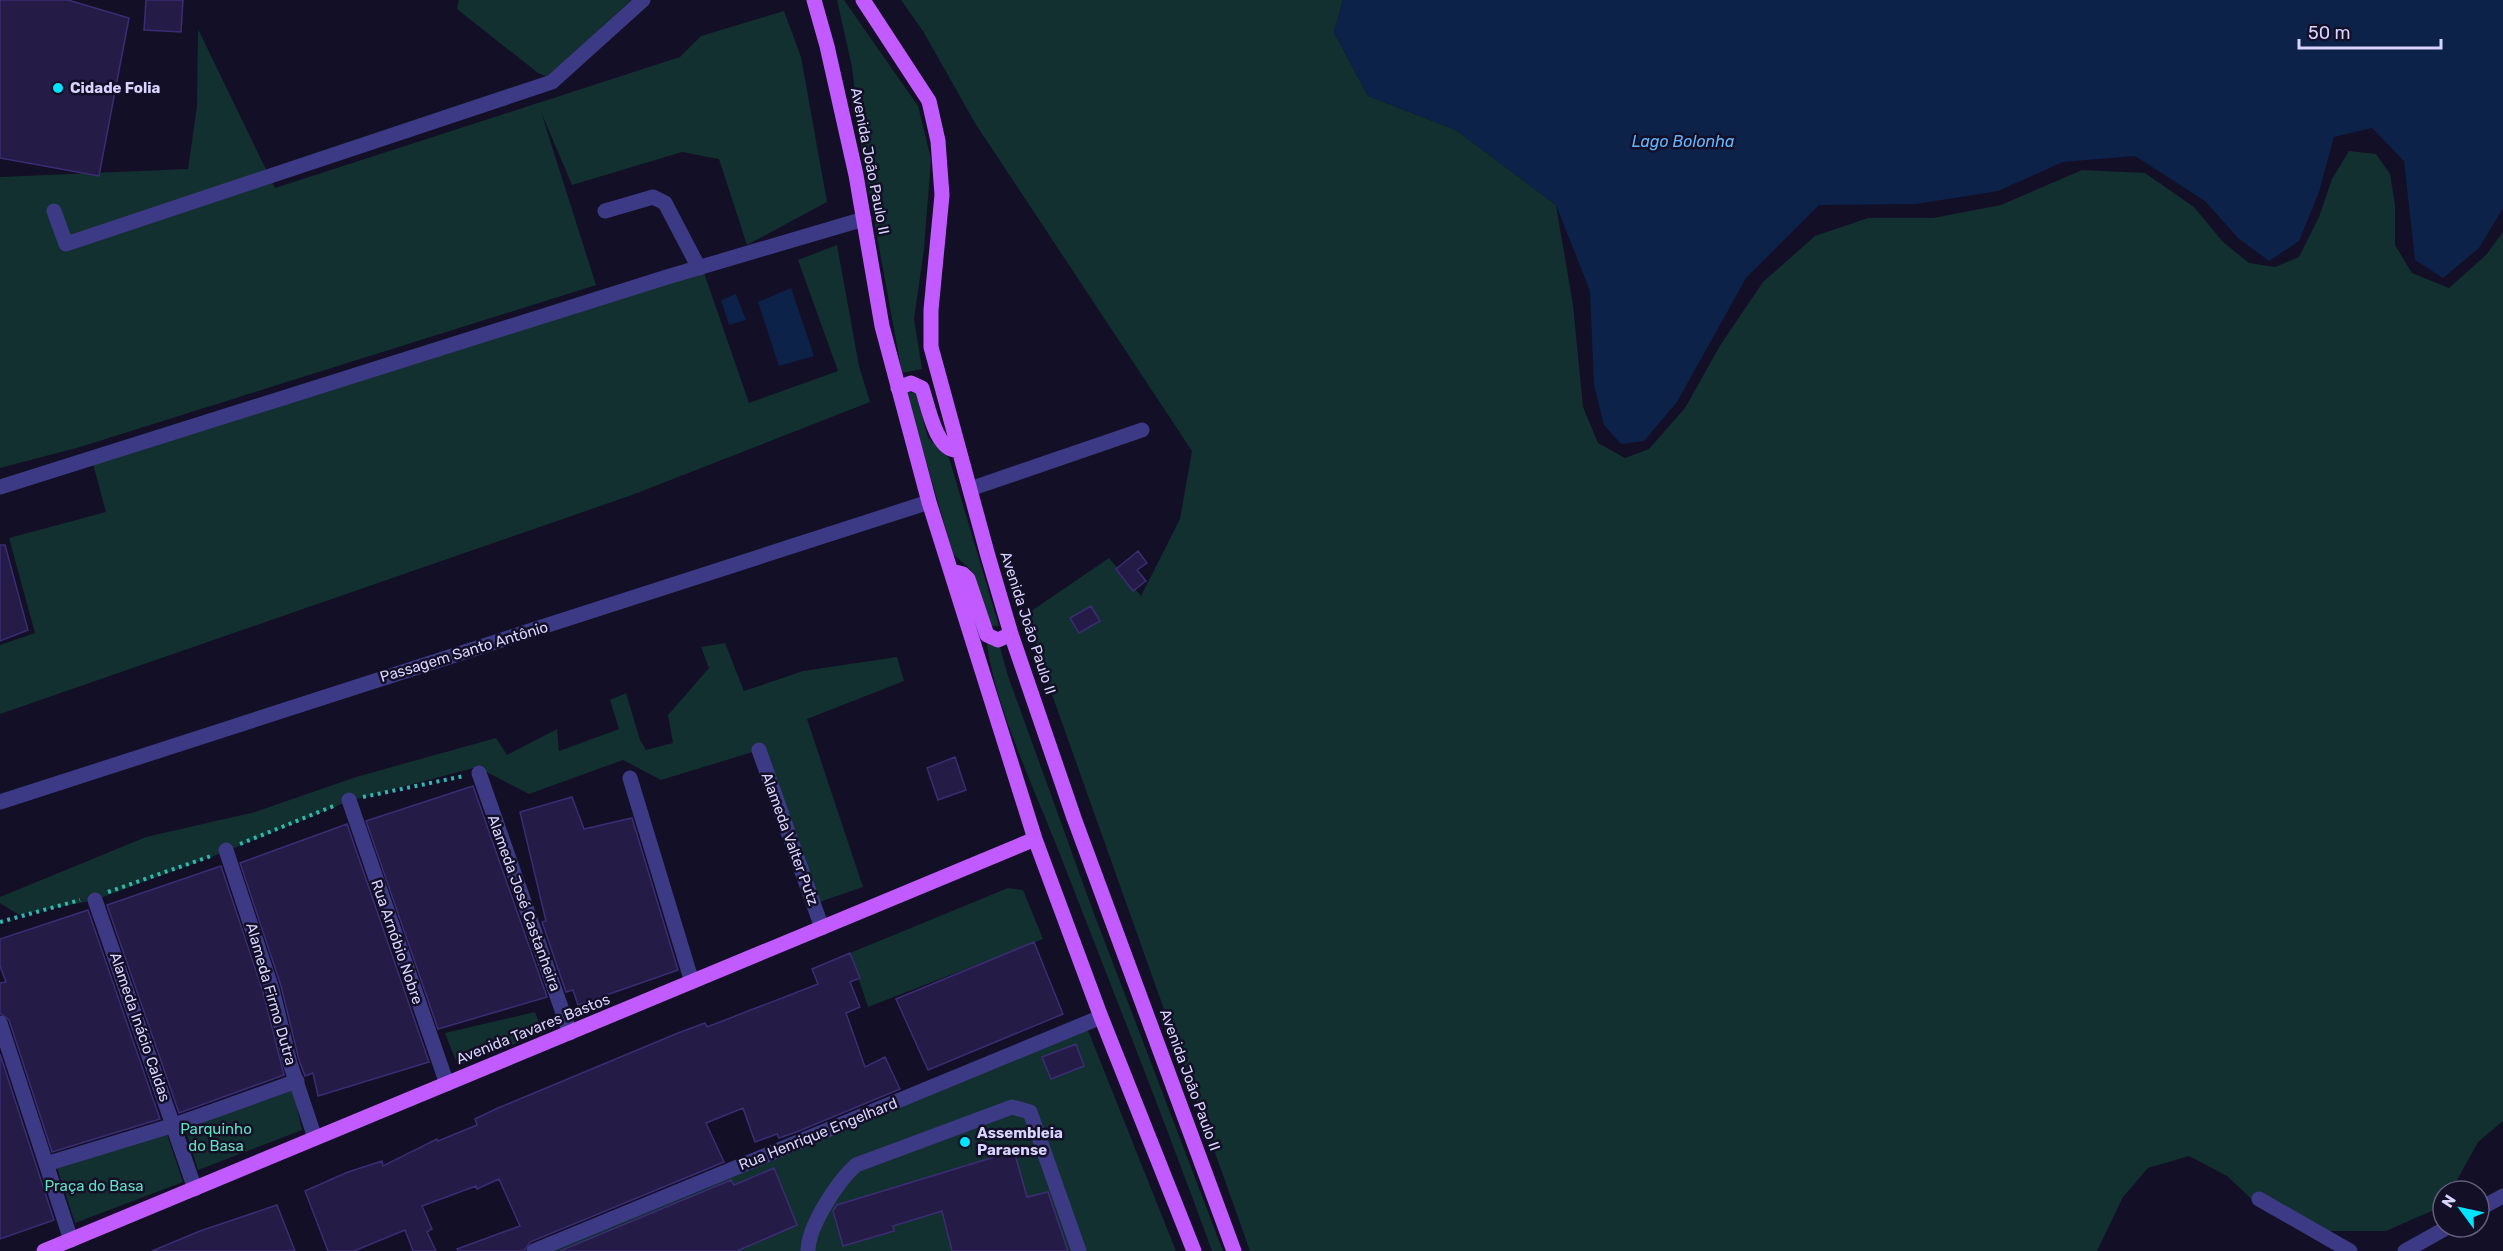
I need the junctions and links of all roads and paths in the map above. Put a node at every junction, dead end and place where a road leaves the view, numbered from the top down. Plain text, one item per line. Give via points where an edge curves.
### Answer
1 (643, 0) edge
2 (814, 0) edge
3 (863, 0) edge
4 (54, 211) dead end
5 (604, 211) dead end
6 (864, 219) junction
7 (699, 268) junction
8 (898, 388) junction
9 (1142, 430) dead end
10 (958, 450) junction
11 (0, 487) edge
12 (970, 489) junction
13 (929, 502) junction
14 (951, 572) junction
15 (1011, 634) junction
16 (759, 750) dead end
17 (479, 773) joint
18 (630, 778) dead end
19 (349, 800) junction
20 (0, 802) edge
21 (1035, 838) junction
22 (226, 850) junction
23 (95, 897) junction
24 (0, 922) edge
25 (822, 928) junction
26 (692, 982) junction
27 (1101, 1017) junction
28 (0, 1023) edge
29 (570, 1034) junction
30 (297, 1081) junction
31 (447, 1084) junction
32 (174, 1125) junction
33 (315, 1138) junction
34 (46, 1164) junction
35 (195, 1189) junction
36 (2259, 1199) dead end
37 (2431, 1236) edge
38 (70, 1240) junction
39 (44, 1251) edge
40 (534, 1251) edge
41 (808, 1251) edge
42 (1079, 1251) edge
43 (1194, 1251) edge
44 (1234, 1251) edge
45 (2350, 1251) edge
46 (2405, 1251) edge

1 - 4 street via 552,82 66,244
2 - 6 main road, Avenida João Paulo II
3 - 10 main road, Avenida João Paulo II via 929,101 938,141 942,195 931,347
5 - 7 street via 653,197 665,203
6 - 7 street
6 - 8 main road, Avenida João Paulo II via 882,326
7 - 11 street
8 - 10 main road via 911,383 922,388 941,444
8 - 13 main road, Avenida João Paulo II
9 - 12 street
10 - 12 main road, Avenida João Paulo II
12 - 15 main road, Avenida João Paulo II
13 - 14 main road, Avenida João Paulo II
13 - 20 street, Passagem Santo Antônio
14 - 15 main road via 968,579 987,635 998,640
14 - 21 main road, Avenida João Paulo II
15 - 44 main road, Avenida João Paulo II via 1074,818
16 - 25 street, Alameda Valter Putz
17 - 19 path
17 - 29 street, Alameda José Castanheira
18 - 26 street
19 - 22 path
19 - 31 street, Rua Arnóbio Nobre
21 - 25 main road, Avenida Tavares Bastos
21 - 27 main road, Avenida João Paulo II
22 - 23 path
22 - 30 street, Alameda Firmo Dutra via 272,989
23 - 24 path
23 - 32 street, Alameda Inácio Caldas
25 - 26 main road, Avenida Tavares Bastos
26 - 29 main road, Avenida Tavares Bastos
27 - 40 street, Rua Henrique Engelhard
27 - 43 main road, Avenida João Paulo II
28 - 34 street
29 - 31 main road, Avenida Tavares Bastos
30 - 32 street
30 - 33 street, Alameda Firmo Dutra
31 - 33 main road, Avenida Tavares Bastos
32 - 34 street
32 - 35 street, Alameda Inácio Caldas
33 - 35 main road, Avenida Tavares Bastos
34 - 38 street
35 - 38 main road, Avenida Tavares Bastos
36 - 45 street
37 - 46 street
38 - 39 main road, Avenida Tavares Bastos
41 - 42 street via 810,1237 837,1185 856,1165 1012,1107 1030,1112

